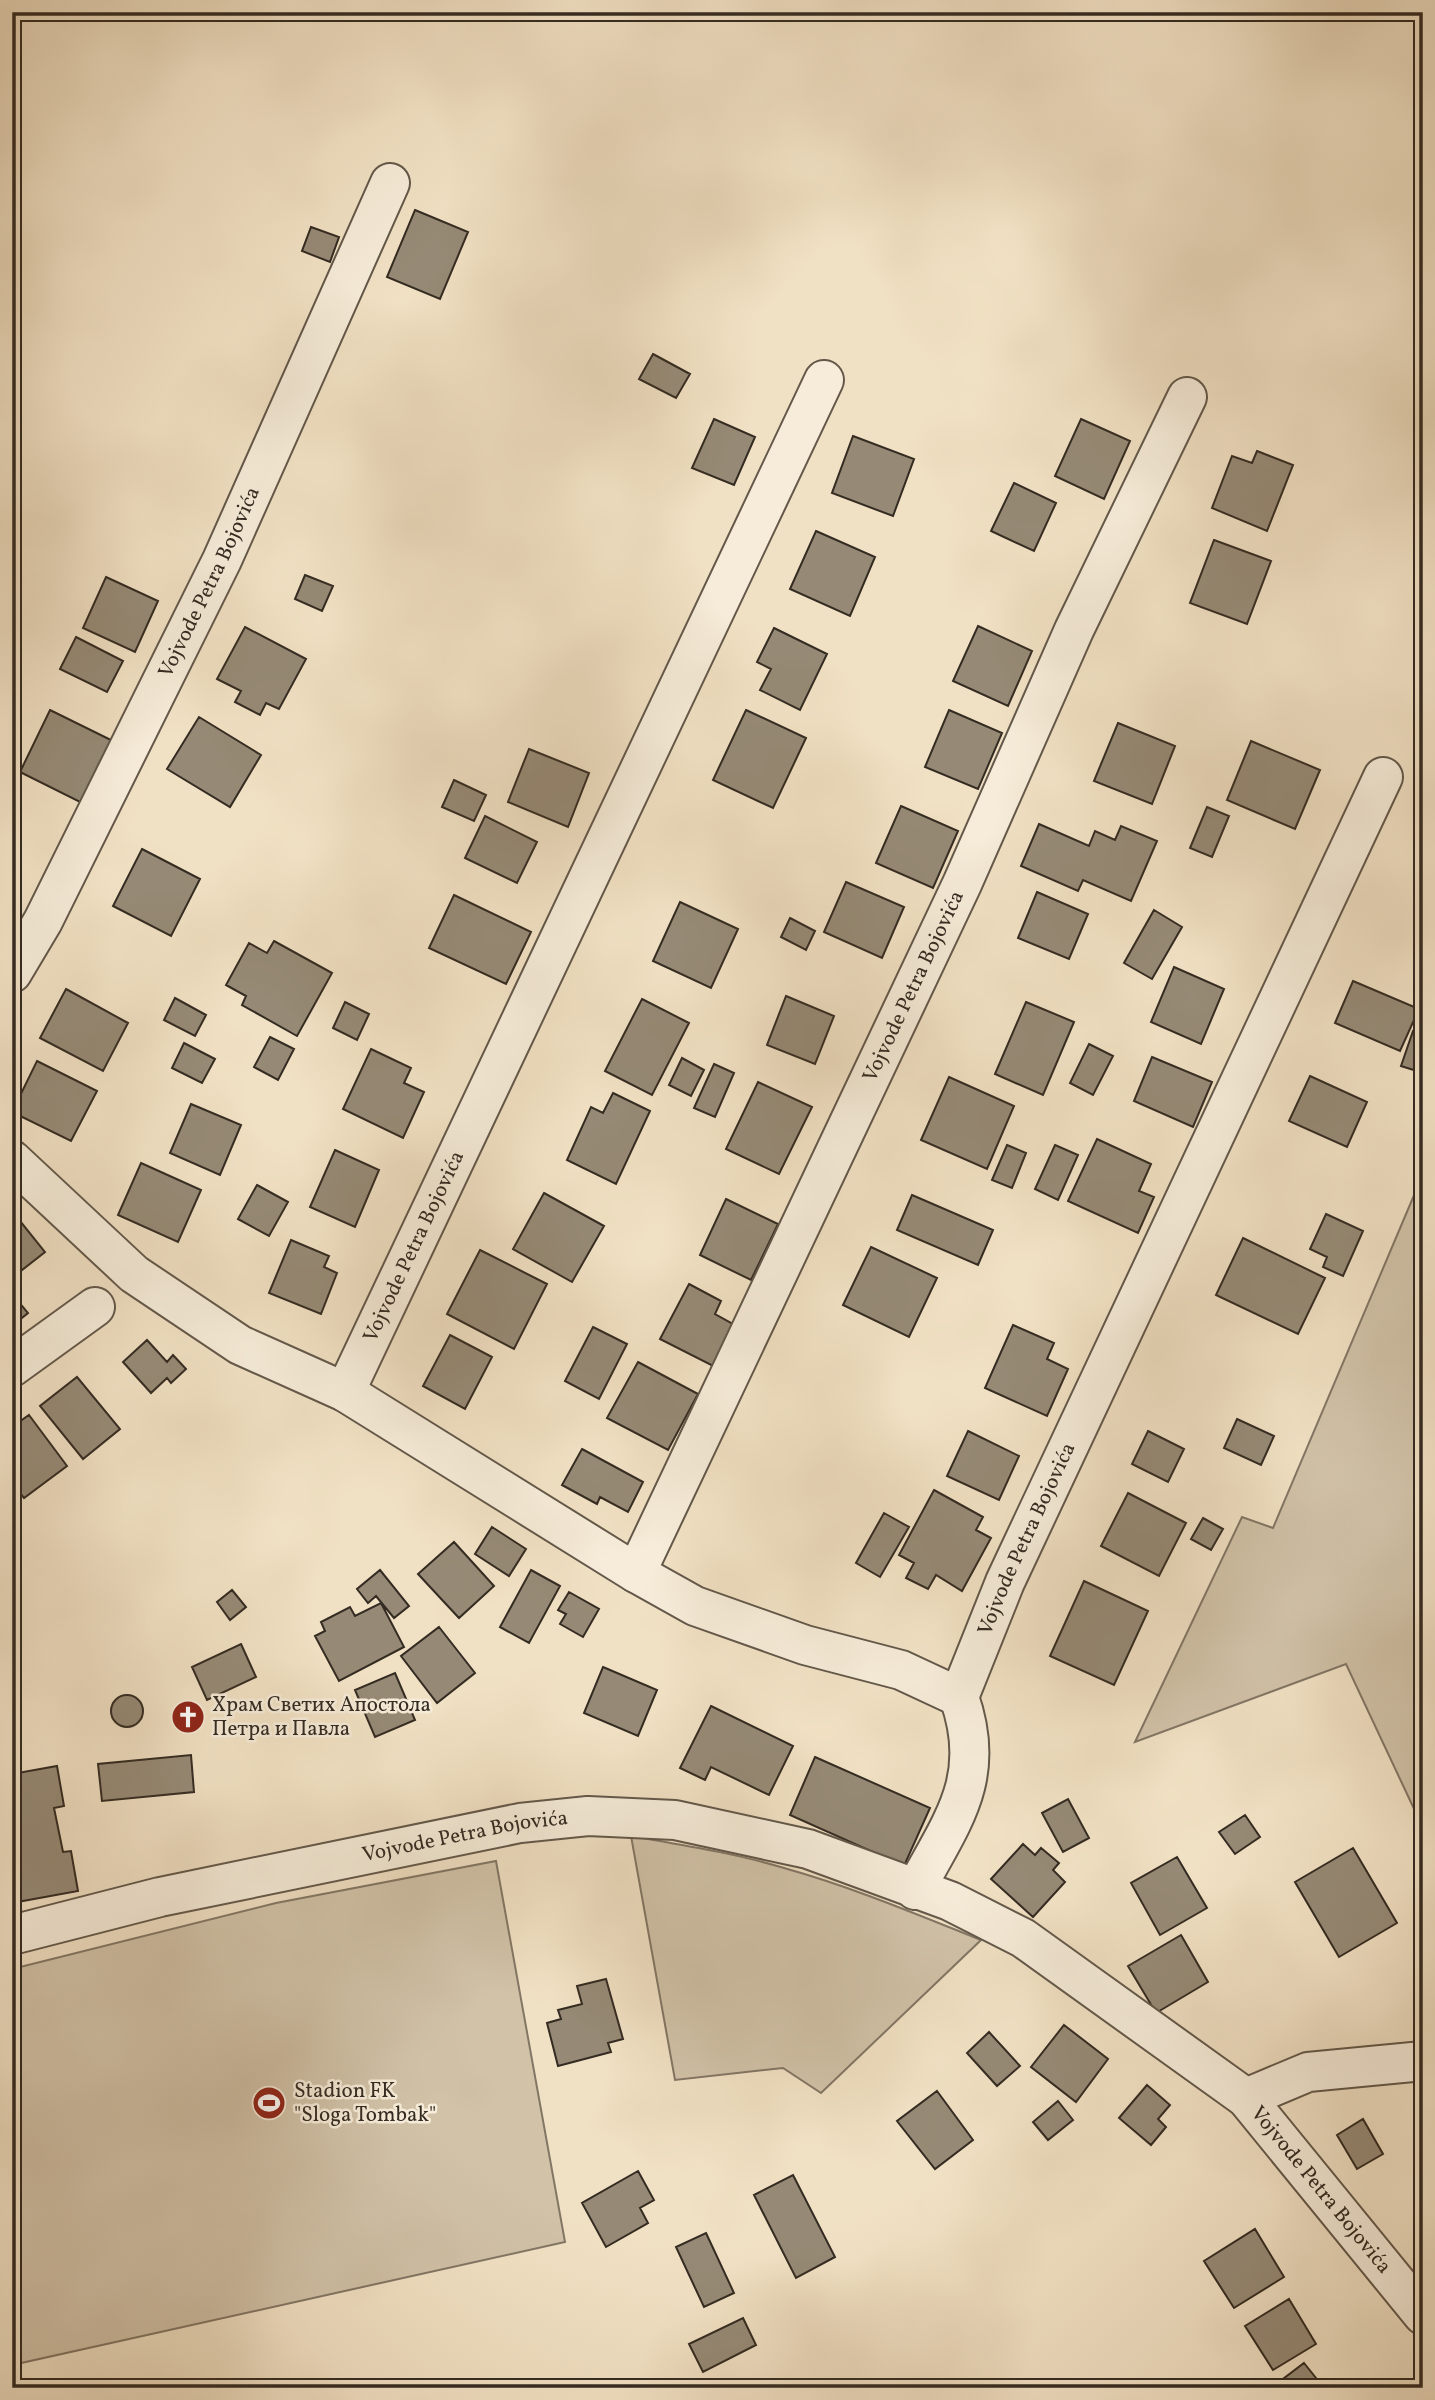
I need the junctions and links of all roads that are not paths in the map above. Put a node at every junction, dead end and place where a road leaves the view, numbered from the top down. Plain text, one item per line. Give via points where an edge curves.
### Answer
1 (390, 183) dead end
2 (824, 380) dead end
3 (1187, 397) dead end
4 (1383, 776) dead end
5 (12, 973) edge
6 (12, 1160) edge
7 (95, 1307) dead end
8 (12, 1367) edge
9 (345, 1392) junction
10 (636, 1573) junction
11 (959, 1697) junction
12 (915, 1890) junction
13 (12, 1935) edge
14 (1423, 2061) edge
15 (1246, 2098) junction
16 (1423, 2315) edge

1 - 5 street, Vojvode Petra Bojovića via 222,560 43,921
2 - 9 street, Vojvode Petra Bojovića
3 - 10 street, Vojvode Petra Bojovića
4 - 11 street, Vojvode Petra Bojovića via 1005,1582
6 - 9 street via 134,1274 240,1345
7 - 8 street
9 - 10 street
10 - 11 street via 695,1606 805,1645 901,1670
11 - 12 street via 971,1748 969,1776 961,1803
12 - 13 street, Vojvode Petra Bojovića via 808,1849 675,1820 588,1816 520,1823 160,1897
12 - 15 street, Vojvode Petra Bojovića via 950,1901 1023,1938
14 - 15 street, Vojvode Petra Bojovića via 1308,2072
15 - 16 street, Vojvode Petra Bojovića

